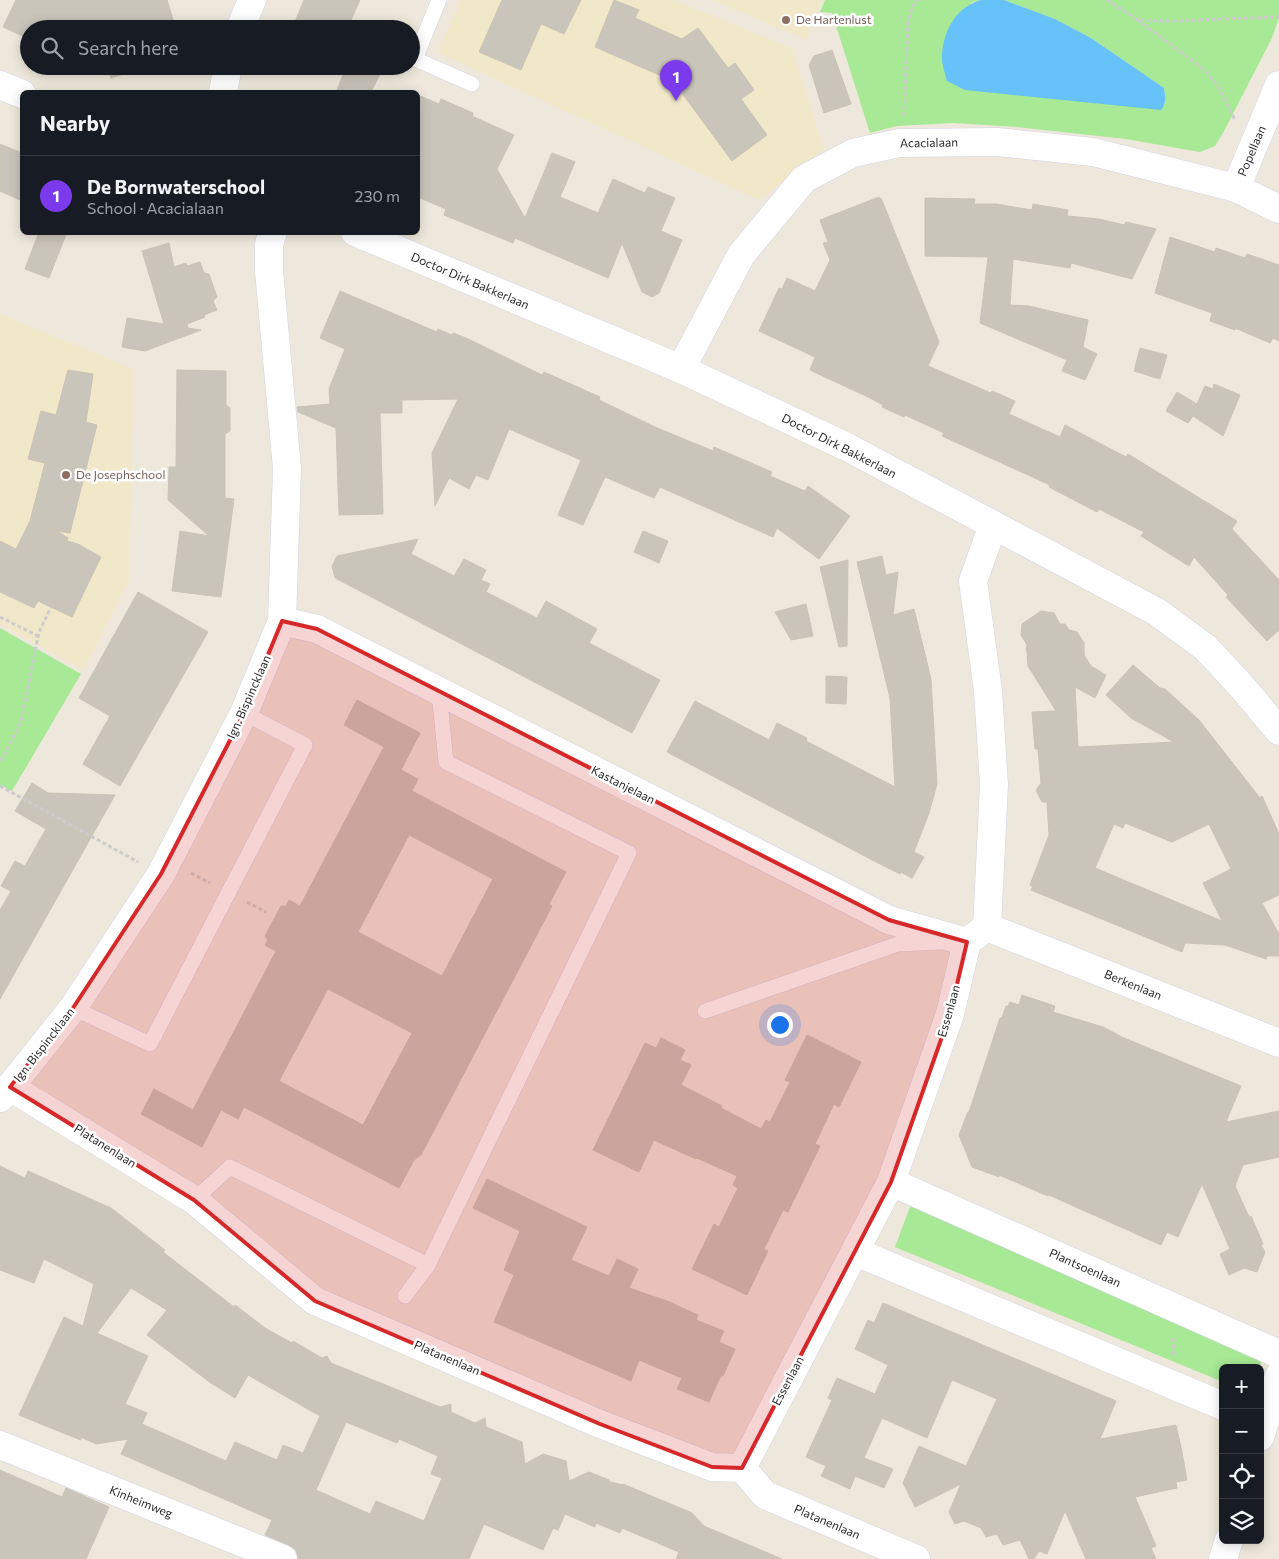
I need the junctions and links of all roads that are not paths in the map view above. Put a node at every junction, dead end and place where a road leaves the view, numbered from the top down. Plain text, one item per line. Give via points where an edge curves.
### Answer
1 (252, 0) edge
2 (439, 0) edge
3 (244, 20) edge
4 (420, 46) edge
5 (420, 60) edge
6 (226, 75) edge
7 (472, 84) dead end
8 (0, 85) edge
9 (1279, 85) edge
10 (222, 90) edge
11 (20, 93) edge
12 (1236, 188) junction
13 (1279, 209) edge
14 (272, 235) edge
15 (361, 235) edge
16 (681, 369) junction
17 (993, 526) junction
18 (282, 621) junction
19 (439, 692) junction
20 (244, 713) junction
21 (1279, 731) edge
22 (977, 934) junction
23 (73, 1008) junction
24 (705, 1011) dead end
25 (1279, 1042) edge
26 (5, 1093) edge
27 (891, 1182) junction
28 (194, 1200) junction
29 (856, 1252) junction
30 (428, 1265) junction
31 (405, 1296) dead end
32 (1279, 1354) edge
33 (1279, 1376) edge
34 (1219, 1404) edge
35 (1264, 1422) edge
36 (0, 1445) edge
37 (742, 1468) junction
38 (1228, 1544) edge
39 (283, 1559) edge
40 (916, 1559) edge
41 (1223, 1559) edge

1 - 3 street
2 - 4 lane
5 - 7 lane
6 - 10 street
8 - 11 street
9 - 12 street, Popellaan
12 - 13 street, Acacialaan
12 - 16 street, Acacialaan via 1093,152 997,142 903,143 852,153 804,179 741,256
14 - 18 street, Ign. Bispincklaan via 268,271 287,468
15 - 16 street, Doctor Dirk Bakkerlaan
16 - 17 street, Doctor Dirk Bakkerlaan via 847,448
17 - 21 street, Doctor Dirk Bakkerlaan via 1157,612 1206,648
17 - 22 street, Essenlaan via 973,581 988,691 994,785
18 - 19 street, Kastanjelaan via 317,629
18 - 20 street, Ign. Bispincklaan
19 - 22 street, Kastanjelaan via 889,920
19 - 30 lane via 446,762 629,853
20 - 23 street, Ign. Bispincklaan via 161,874
20 - 23 lane via 306,745 150,1044
22 - 24 lane via 898,944
22 - 25 street, Berkenlaan
22 - 27 street, Essenlaan
23 - 26 street, Ign. Bispincklaan
26 - 28 street, Platanenlaan
27 - 29 street, Essenlaan
27 - 32 street, Plantsoenlaan
28 - 30 lane via 230,1167
28 - 37 street, Platanenlaan via 315,1301 600,1424 712,1467
29 - 34 street
29 - 37 street, Essenlaan
30 - 31 lane
33 - 35 street
36 - 39 street, Kinheimweg
37 - 40 street, Platanenlaan via 765,1495
38 - 41 street

